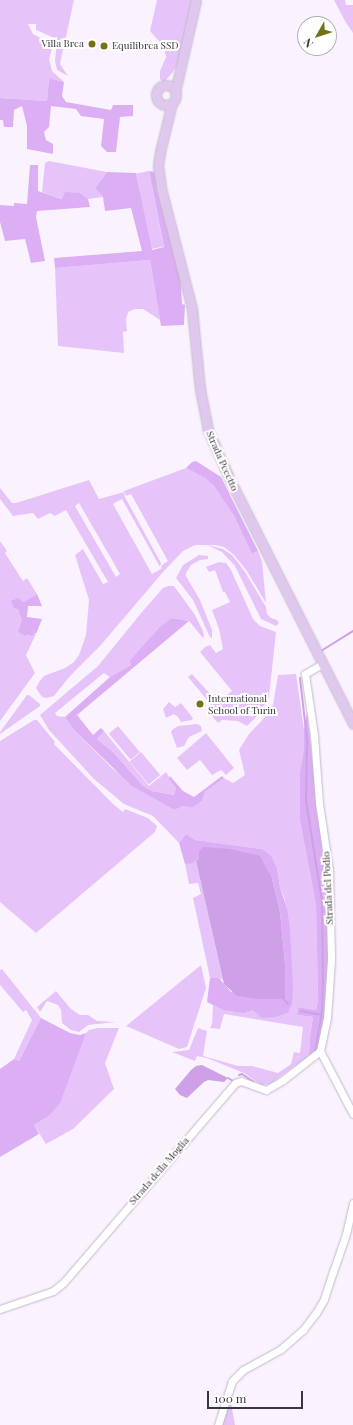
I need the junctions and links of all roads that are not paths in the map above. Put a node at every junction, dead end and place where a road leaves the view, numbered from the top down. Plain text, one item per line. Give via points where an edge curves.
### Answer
1 (196, 0) edge
2 (181, 64) junction
3 (165, 86) junction
4 (175, 92) junction
5 (172, 103) junction
6 (160, 104) junction
7 (165, 129) junction
8 (322, 664) junction
9 (353, 724) edge
10 (320, 1051) junction
11 (353, 1114) edge
12 (353, 1203) edge
13 (0, 1309) edge
14 (218, 1425) edge

1 - 2 main road, Strada Pecetto
2 - 3 main road, Strada Pecetto
2 - 4 main road, Strada Pecetto
3 - 4 main road via 171,87
3 - 6 main road, Strada Pecetto via 156,93
4 - 5 main road, Strada Pecetto
5 - 6 main road
5 - 7 main road, Strada Pecetto
6 - 7 main road, Strada Pecetto via 164,112
7 - 8 main road, Strada Pecetto via 158,166 161,188 192,308 201,396 208,430 230,480
8 - 9 main road, Strada Pecetto
8 - 10 street, Strada del Podio via 305,674 329,870 331,960 327,1018
10 - 11 street
10 - 13 street, Strada della Moglia via 266,1090 241,1081 235,1083 64,1282 53,1291
12 - 14 street via 346,1234 324,1299 316,1313 303,1330 281,1349 252,1364 232,1381

